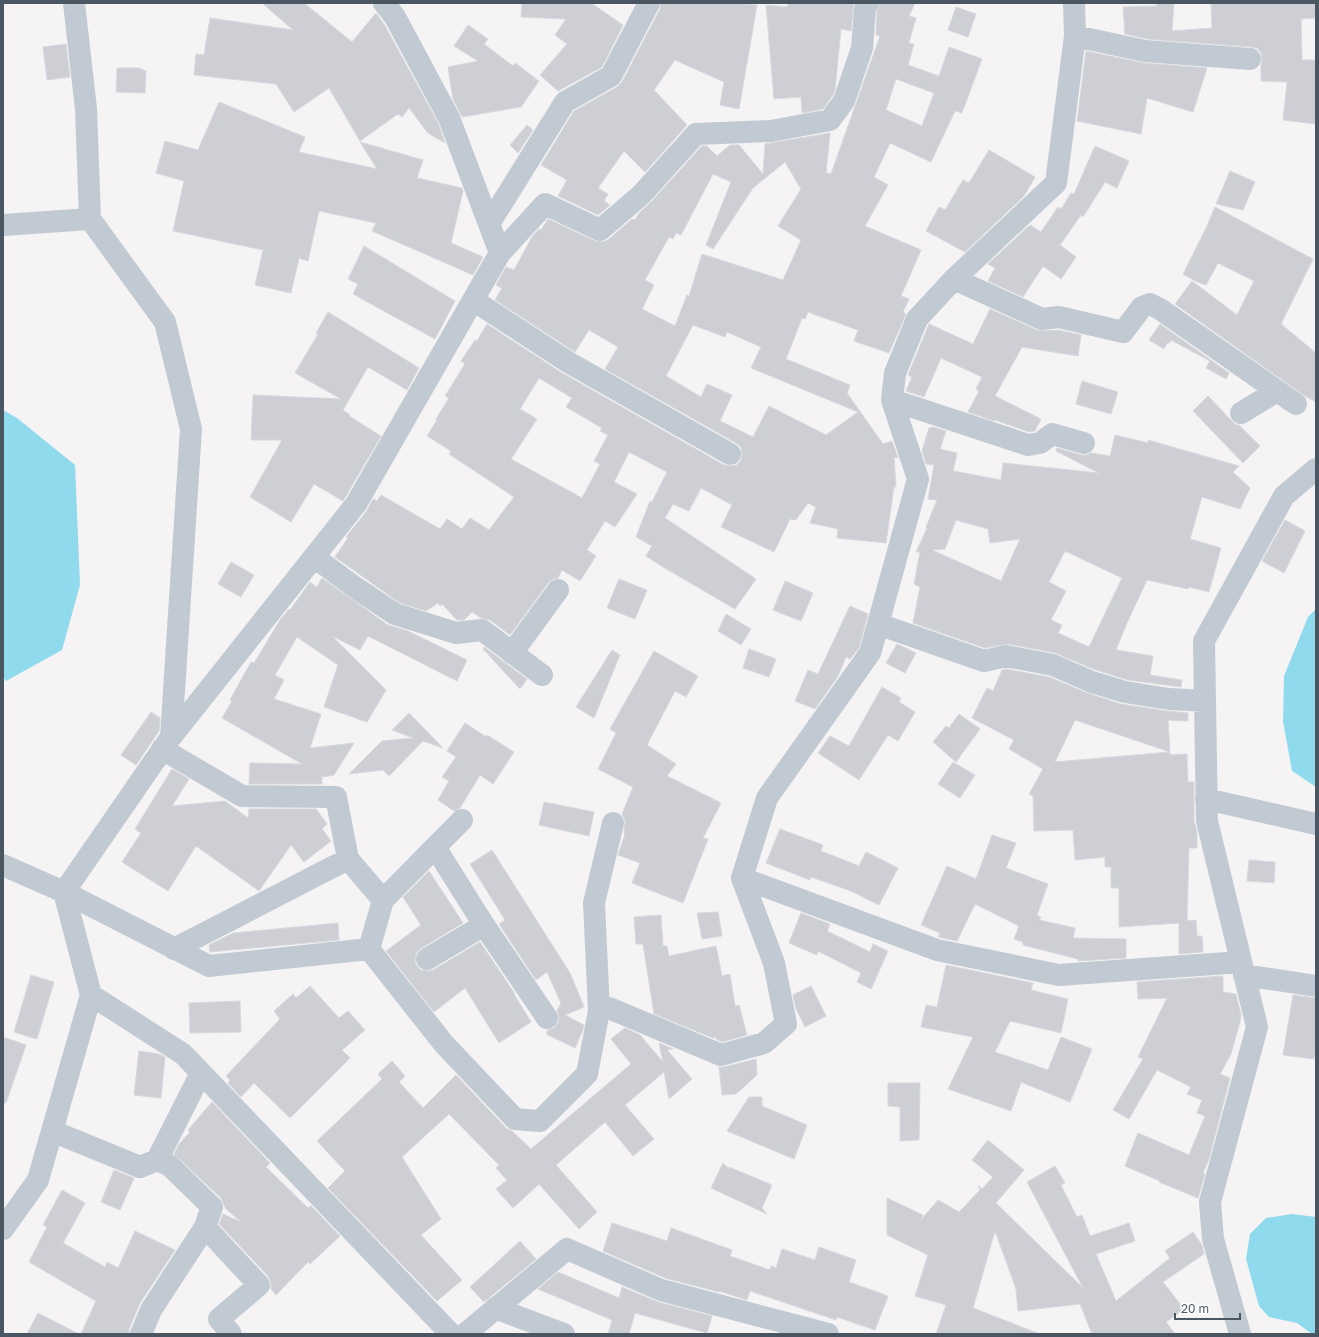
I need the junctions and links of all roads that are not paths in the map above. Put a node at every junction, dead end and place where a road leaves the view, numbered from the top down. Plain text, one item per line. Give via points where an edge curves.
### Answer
1 (74, 3) edge
2 (384, 3) edge
3 (649, 3) edge
4 (868, 3) edge
5 (1074, 3) edge
6 (1075, 36) junction
7 (1250, 59) dead end
8 (90, 219) junction
9 (489, 224) junction
10 (3, 225) edge
11 (500, 252) junction
12 (954, 279) junction
13 (473, 300) junction
14 (1277, 391) junction
15 (892, 400) junction
16 (1296, 404) dead end
17 (1241, 413) dead end
18 (1084, 443) dead end
19 (730, 454) dead end
20 (1316, 469) edge
21 (314, 557) junction
22 (558, 590) dead end
23 (878, 624) junction
24 (512, 653) junction
25 (542, 675) dead end
26 (1205, 701) junction
27 (166, 743) junction
28 (1206, 799) junction
29 (462, 820) dead end
30 (613, 823) dead end
31 (1316, 824) edge
32 (435, 847) junction
33 (348, 859) junction
34 (3, 865) edge
35 (742, 878) junction
36 (64, 892) junction
37 (383, 900) junction
38 (484, 925) junction
39 (174, 949) junction
40 (369, 949) junction
41 (427, 959) dead end
42 (1243, 969) junction
43 (1316, 986) edge
44 (91, 994) junction
45 (599, 1012) junction
46 (547, 1018) dead end
47 (201, 1073) junction
48 (52, 1131) junction
49 (157, 1160) junction
50 (205, 1227) junction
51 (3, 1229) edge
52 (495, 1308) junction
53 (141, 1334) edge
54 (231, 1334) edge
55 (451, 1334) edge
56 (465, 1334) edge
57 (564, 1334) edge
58 (828, 1334) edge
59 (1240, 1334) edge

1 - 8 street via 86,109
2 - 9 street via 396,17 449,118
3 - 9 street via 611,76 565,102
4 - 11 street via 865,9 862,48 844,101 830,120 771,131 696,134 640,195 600,230 545,204
5 - 6 street
6 - 7 street via 1145,50
6 - 12 street via 1056,183
8 - 10 street
8 - 27 street via 166,322 191,429
9 - 11 street
11 - 13 street
12 - 14 street via 1042,319 1059,317 1123,332 1142,307 1150,304
12 - 15 street via 917,319 896,373
13 - 19 street via 568,362
13 - 21 street via 356,504
14 - 16 street
14 - 17 street
15 - 18 street via 1028,445 1040,443 1052,434
15 - 23 street via 918,479
20 - 26 street via 1284,496 1204,641
21 - 24 street via 395,614 456,632 482,630
21 - 27 street
22 - 24 street
23 - 26 street via 984,661 1006,656 1053,665 1092,682 1126,692 1169,699
23 - 35 street via 870,653 768,798
24 - 25 street
26 - 28 street
27 - 33 street via 242,796 336,797
27 - 36 street
28 - 31 street
28 - 42 street via 1207,821
29 - 32 street
30 - 45 street via 594,903
32 - 37 street
32 - 38 street
33 - 37 street
33 - 39 street
34 - 36 street
35 - 42 street via 937,950 1059,975
35 - 45 street via 774,963 786,1024 764,1043 721,1055 609,1008
36 - 39 street
36 - 44 street
37 - 40 street
38 - 41 street
38 - 46 street
39 - 40 street via 209,966
40 - 45 street via 444,1044 515,1119 540,1121 587,1074
42 - 43 street
42 - 59 street via 1257,1027 1210,1202 1213,1239
44 - 47 street via 183,1054
44 - 48 street
47 - 49 street
47 - 55 street
48 - 49 street via 140,1167
48 - 51 street via 38,1180
49 - 50 street via 169,1165 212,1207
50 - 53 street via 150,1310
50 - 54 street via 259,1285 219,1318
52 - 56 street
52 - 57 street
52 - 58 street via 567,1249 661,1290

